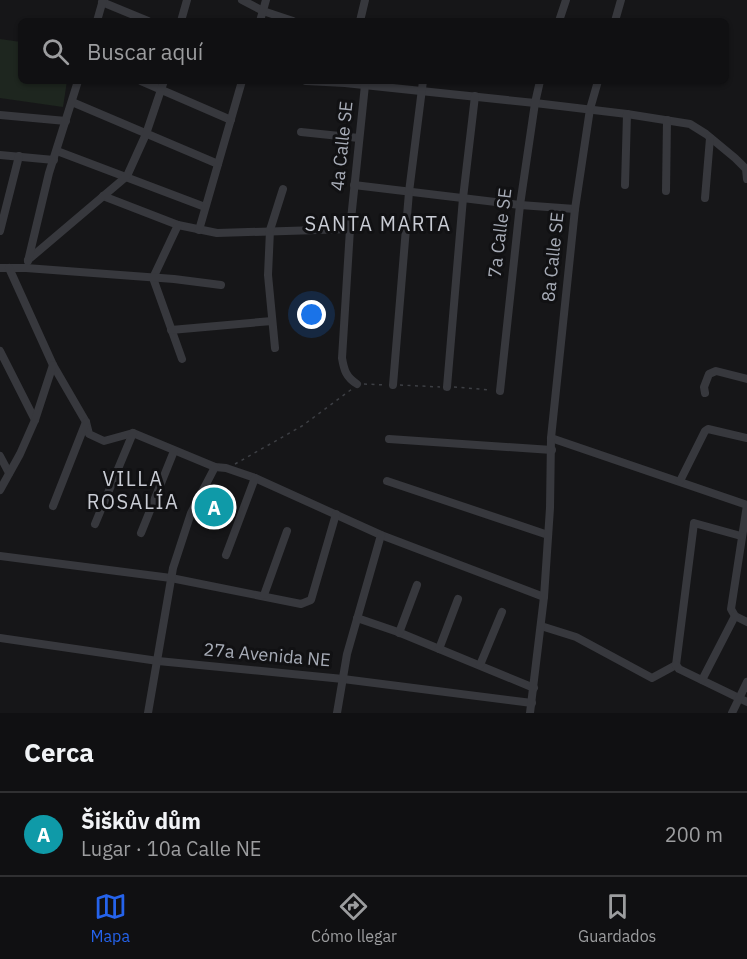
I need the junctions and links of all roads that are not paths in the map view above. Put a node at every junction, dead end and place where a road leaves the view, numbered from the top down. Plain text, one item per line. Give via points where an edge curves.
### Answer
1 (187, 0) edge
2 (242, 0) edge
3 (266, 0) edge
4 (365, 0) edge
5 (566, 0) edge
6 (621, 0) edge
7 (103, 1) edge
8 (263, 11) junction
9 (98, 18) edge
10 (141, 18) edge
11 (182, 18) edge
12 (261, 18) edge
13 (284, 18) edge
14 (361, 18) edge
15 (560, 18) edge
16 (616, 18) edge
17 (77, 84) edge
18 (241, 84) edge
19 (358, 84) edge
20 (422, 84) edge
21 (539, 84) edge
22 (597, 84) edge
23 (163, 85) edge
24 (365, 85) junction
25 (421, 91) junction
26 (475, 96) junction
27 (72, 102) junction
28 (534, 102) junction
29 (590, 109) junction
30 (627, 114) junction
31 (0, 115) edge
32 (231, 120) junction
33 (667, 120) junction
34 (66, 121) junction
35 (301, 132) dead end
36 (146, 134) junction
37 (359, 138) junction
38 (710, 138) junction
39 (0, 155) edge
40 (55, 155) junction
41 (19, 156) junction
42 (218, 164) junction
43 (747, 173) edge
44 (127, 177) junction
45 (354, 185) junction
46 (625, 185) dead end
47 (282, 189) dead end
48 (666, 191) dead end
49 (409, 192) junction
50 (103, 196) junction
51 (463, 198) junction
52 (705, 198) dead end
53 (520, 205) junction
54 (205, 207) junction
55 (575, 208) junction
56 (2, 217) edge
57 (178, 225) junction
58 (350, 229) junction
59 (199, 230) junction
60 (270, 230) junction
61 (0, 231) edge
62 (27, 264) junction
63 (5, 268) edge
64 (153, 278) junction
65 (221, 285) dead end
66 (272, 321) junction
67 (171, 330) junction
68 (275, 348) dead end
69 (0, 351) edge
70 (182, 359) dead end
71 (53, 365) junction
72 (747, 379) edge
73 (357, 384) road end
74 (393, 385) road end
75 (447, 387) dead end
76 (500, 391) dead end
77 (705, 393) dead end
78 (35, 420) junction
79 (86, 422) junction
80 (133, 433) junction
81 (551, 438) junction
82 (747, 438) edge
83 (389, 439) dead end
84 (552, 450) junction
85 (174, 451) junction
86 (0, 456) edge
87 (215, 467) junction
88 (9, 473) junction
89 (255, 478) junction
90 (387, 481) dead end
91 (680, 481) junction
92 (0, 490) edge
93 (53, 506) dead end
94 (336, 514) junction
95 (95, 524) dead end
96 (287, 531) dead end
97 (141, 533) dead end
98 (381, 535) junction
99 (548, 535) junction
100 (741, 536) junction
101 (226, 555) dead end
102 (0, 556) edge
103 (171, 578) junction
104 (417, 585) dead end
105 (264, 595) junction
106 (544, 597) junction
107 (458, 599) dead end
108 (502, 612) dead end
109 (735, 616) junction
110 (357, 618) junction
111 (747, 622) edge
112 (541, 626) junction
113 (399, 633) junction
114 (0, 638) edge
115 (439, 649) junction
116 (158, 662) junction
117 (480, 665) junction
118 (675, 665) junction
119 (343, 679) junction
120 (702, 680) junction
121 (747, 682) edge
122 (534, 688) junction
123 (743, 700) edge
124 (532, 703) junction
125 (148, 713) edge
126 (337, 713) edge
127 (530, 713) edge
128 (732, 713) edge

1 - 11 street
2 - 8 street
3 - 8 street
4 - 14 street
5 - 15 street
6 - 16 street
7 - 9 street
7 - 10 street
8 - 12 street
8 - 13 street
17 - 27 street
18 - 32 street
19 - 24 street
20 - 25 street
21 - 28 street, 7a Calle SE
22 - 29 street, 8a Calle SE
23 - 32 street
23 - 36 street
24 - 25 street
24 - 37 street, 4a Calle SE
25 - 26 street
25 - 49 street
26 - 28 street
26 - 51 street
27 - 34 street
27 - 36 street
28 - 29 street
28 - 53 street, 7a Calle SE
29 - 30 street
29 - 55 street, 8a Calle SE
30 - 33 street
30 - 46 street
31 - 34 street
32 - 42 street
33 - 38 street via 690,124
33 - 48 street
34 - 40 street
35 - 37 street
36 - 42 street
36 - 44 street
37 - 45 street, 4a Calle SE
38 - 43 street
38 - 52 street
39 - 41 street
40 - 41 street
40 - 44 street
40 - 62 street
41 - 56 street
42 - 54 street
44 - 50 street
44 - 54 street
45 - 49 street
45 - 58 street, 4a Calle SE
47 - 60 street
49 - 51 street
49 - 74 street
50 - 57 street
50 - 62 street
51 - 53 street
51 - 75 street
53 - 55 street
53 - 76 street, 7a Calle SE
54 - 59 street
55 - 81 street, 8a Calle SE
56 - 61 street
57 - 59 street
57 - 64 street
58 - 60 street
58 - 73 street, 4a Calle SE via 342,358 344,370
59 - 60 street
60 - 66 street
62 - 63 street
62 - 64 street
63 - 71 street
64 - 65 street
64 - 67 street
66 - 67 street
66 - 68 street
67 - 70 street
69 - 78 street
71 - 78 street
71 - 79 street
72 - 77 street via 716,371 708,374
78 - 88 street
79 - 80 street via 89,434 104,441
79 - 93 street
80 - 85 street
80 - 95 street
81 - 84 street, 8a Calle SE
81 - 91 street
82 - 91 street via 708,429
83 - 84 street
84 - 99 street, 8a Calle SE
85 - 87 street
85 - 97 street
86 - 88 street
87 - 89 street
87 - 103 street via 191,513
88 - 92 street
89 - 94 street
89 - 101 street
90 - 99 street
91 - 100 street via 747,504
94 - 98 street
94 - 105 street via 311,600 302,604
96 - 105 street
98 - 106 street
98 - 110 street
99 - 106 street, 8a Calle SE
100 - 109 street via 731,609
100 - 118 street via 694,523
102 - 103 street
103 - 105 street
103 - 116 street
104 - 113 street
106 - 112 street, 8a Calle SE
107 - 115 street
108 - 117 street
109 - 111 street
109 - 120 street
110 - 113 street
110 - 119 street
112 - 118 street via 576,637 652,678
112 - 122 street, 8a Calle SE
113 - 115 street
114 - 116 street, 27a Avenida NE
115 - 117 street
116 - 119 street, 27a Avenida NE
116 - 125 street
117 - 122 street
118 - 120 street
119 - 124 street, 27a Avenida NE
119 - 126 street
120 - 123 street
121 - 123 street
122 - 124 street, 8a Calle SE
123 - 128 street
124 - 127 street, 8a Calle SE

